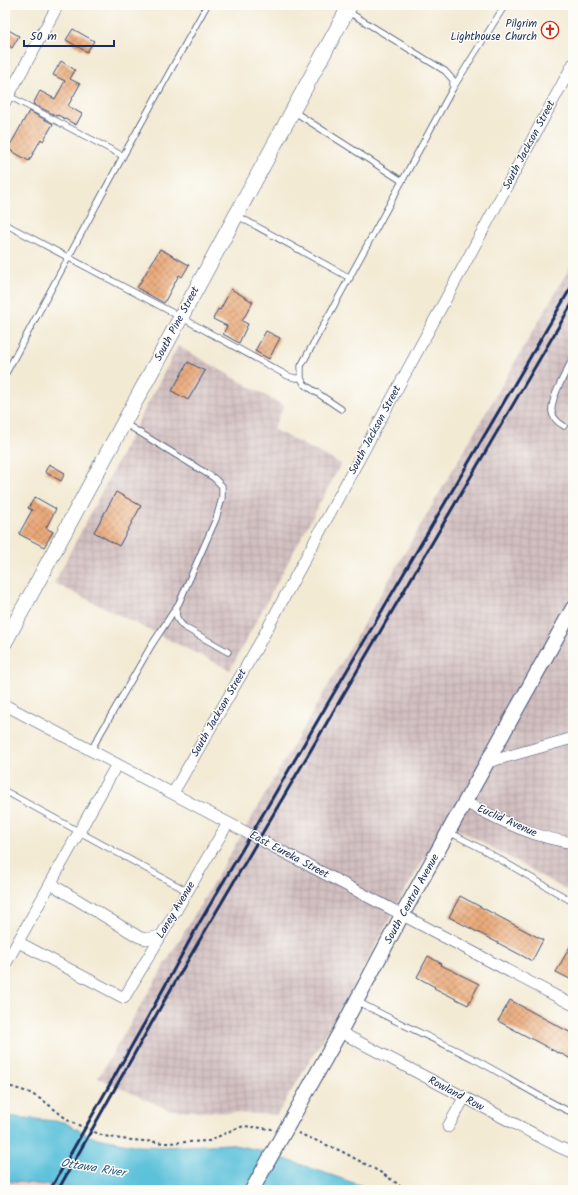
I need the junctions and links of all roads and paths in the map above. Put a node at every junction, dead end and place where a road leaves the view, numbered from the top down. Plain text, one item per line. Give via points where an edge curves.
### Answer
1 (58, 5) edge
2 (207, 5) edge
3 (505, 5) edge
4 (348, 8) edge
5 (573, 64) edge
6 (453, 88) junction
7 (6, 97) edge
8 (293, 111) junction
9 (123, 156) junction
10 (402, 181) junction
11 (236, 215) junction
12 (5, 224) edge
13 (68, 257) junction
14 (350, 278) junction
15 (181, 317) junction
16 (573, 358) edge
17 (5, 375) edge
18 (301, 378) junction
19 (341, 409) dead end
20 (124, 423) junction
21 (564, 426) dead end
22 (179, 603) junction
23 (572, 611) edge
24 (7, 635) edge
25 (228, 652) dead end
26 (5, 705) edge
27 (573, 738) edge
28 (91, 750) junction
29 (488, 762) junction
30 (117, 764) junction
31 (5, 791) edge
32 (173, 793) junction
33 (465, 802) junction
34 (228, 823) junction
35 (80, 832) junction
36 (448, 832) junction
37 (573, 843) edge
38 (52, 881) junction
39 (187, 891) junction
40 (573, 902) edge
41 (402, 915) junction
42 (160, 936) junction
43 (18, 942) junction
44 (5, 965) edge
45 (357, 1001) junction
46 (573, 1005) edge
47 (340, 1032) junction
48 (5, 1085) edge
49 (464, 1098) junction
50 (573, 1113) edge
51 (448, 1127) dead end
52 (275, 1129) dead end
53 (296, 1132) dead end
54 (573, 1153) edge
55 (252, 1190) edge
56 (407, 1190) edge

1 - 7 street
2 - 9 lane
3 - 6 lane
4 - 6 lane via 445,71 453,80
4 - 8 main road, South Pine Street
5 - 32 street, South Jackson Street via 259,644
6 - 10 lane
7 - 9 lane
8 - 10 lane
8 - 11 main road, South Pine Street
9 - 13 lane
10 - 14 lane
11 - 14 lane
11 - 15 main road, South Pine Street
12 - 13 lane
13 - 15 lane
13 - 17 lane
14 - 18 lane via 302,366
15 - 18 lane via 288,376
15 - 20 main road, South Pine Street
16 - 21 lane via 553,403 552,412 556,420
18 - 19 lane via 304,384
20 - 22 lane via 214,478 222,486 222,498 216,520
20 - 24 main road, South Pine Street
22 - 25 lane via 176,614 184,627
22 - 28 lane
23 - 29 street, South Central Avenue
26 - 28 street, East Eureka Street
27 - 29 street
28 - 30 street, East Eureka Street
29 - 33 street, South Central Avenue
30 - 32 street, East Eureka Street
30 - 35 street
31 - 35 lane
32 - 34 street, East Eureka Street
33 - 36 street, South Central Avenue
33 - 37 street, Euclid Avenue via 533,834
34 - 39 street, Laney Avenue
34 - 41 street, East Eureka Street
35 - 38 street
35 - 39 lane
36 - 40 lane
36 - 41 street, South Central Avenue
38 - 42 street via 56,887 139,937 146,939
38 - 43 street
39 - 42 street, Laney Avenue
41 - 45 street, South Central Avenue
41 - 46 street, East Eureka Street
42 - 43 street, Laney Avenue via 124,998
43 - 44 street
45 - 47 street, South Central Avenue
45 - 50 lane via 476,1060
47 - 49 street, Rowland Row
47 - 55 street, South Central Avenue
48 - 52 path via 28,1092 69,1121 104,1136 121,1139 166,1143 209,1141 244,1126
49 - 51 street
49 - 54 street, Rowland Row
53 - 56 path via 341,1150

